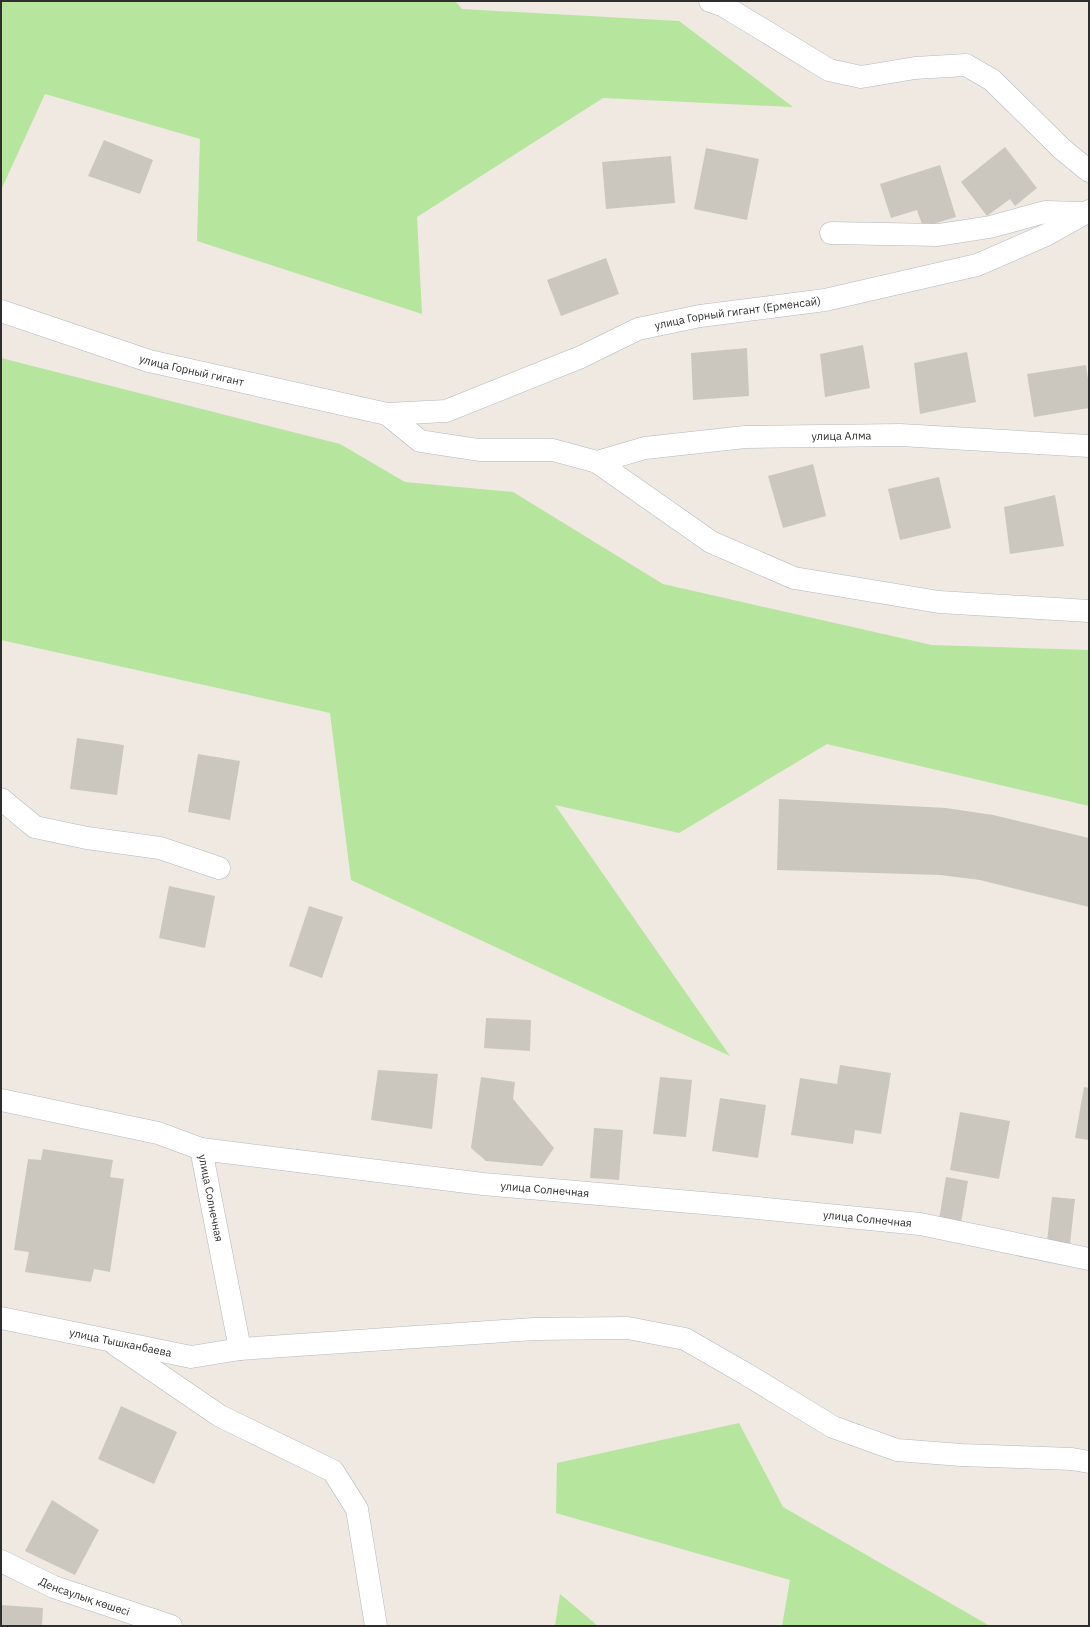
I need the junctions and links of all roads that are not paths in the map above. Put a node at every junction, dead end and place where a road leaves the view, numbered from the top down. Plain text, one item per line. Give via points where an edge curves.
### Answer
1 (710, 1) edge
2 (1089, 171) edge
3 (1087, 212) edge
4 (831, 233) dead end
5 (1, 311) edge
6 (387, 414) junction
7 (1089, 446) edge
8 (597, 462) junction
9 (1089, 610) edge
10 (1, 799) edge
11 (219, 868) dead end
12 (1, 1100) edge
13 (201, 1149) junction
14 (1089, 1259) edge
15 (1, 1318) edge
16 (109, 1340) junction
17 (240, 1349) junction
18 (1089, 1462) edge
19 (1, 1560) edge
20 (171, 1626) edge
21 (376, 1626) edge

1 - 2 street via 724,6 829,70 861,77 915,68 966,65 992,80 1062,149
3 - 4 street via 1045,212 990,227 938,235
3 - 6 street, улица Горный гигант (Ерменсай) via 1046,235 977,265 825,300 700,316 638,329 581,357 446,412
5 - 6 street, улица Горный гигант via 149,361
6 - 8 street via 420,441 479,450 553,450
7 - 8 street, улица Алма via 900,435 745,437 645,448
8 - 9 street via 711,542 794,578 939,602
10 - 11 street via 35,827 87,838 160,848
12 - 13 street via 158,1133
13 - 14 street, улица Солнечная via 483,1184 920,1224
13 - 17 street, улица Солнечная
15 - 16 street, улица Тышканбаева
16 - 17 street, улица Тышканбаева via 191,1357
16 - 21 street via 220,1416 333,1471 357,1509
17 - 18 street, улица Тышканбаева via 534,1329 628,1328 685,1339 833,1427 896,1450
19 - 20 street, Денсаулық көшесі via 54,1587

